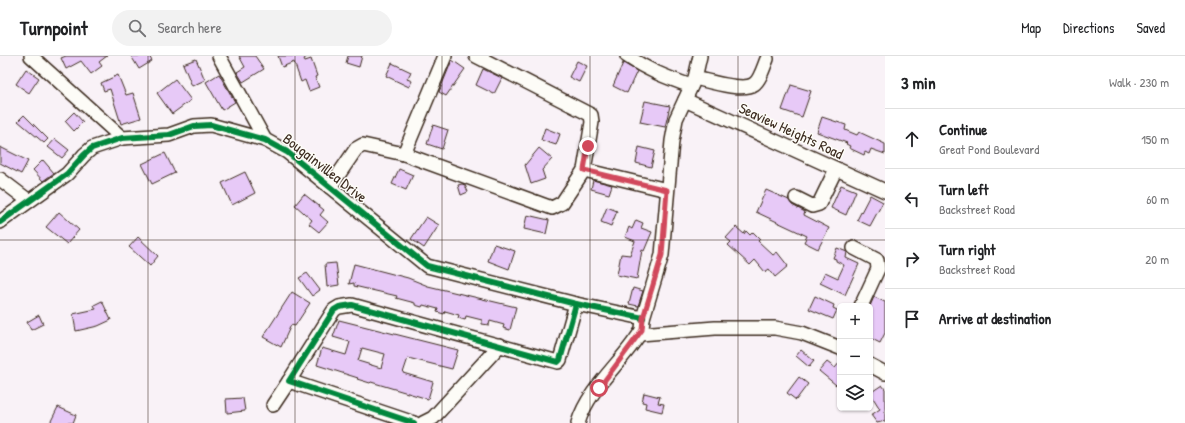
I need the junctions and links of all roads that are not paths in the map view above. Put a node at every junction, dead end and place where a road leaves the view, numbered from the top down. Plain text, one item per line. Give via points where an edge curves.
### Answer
1 (31, 56) edge
2 (219, 56) edge
3 (445, 56) edge
4 (476, 56) edge
5 (627, 56) edge
6 (700, 56) edge
7 (767, 59) dead end
8 (693, 82) junction
9 (685, 100) junction
10 (122, 138) junction
11 (265, 140) junction
12 (404, 154) junction
13 (836, 169) junction
14 (584, 170) junction
15 (0, 179) edge
16 (330, 187) junction
17 (667, 190) junction
18 (885, 192) edge
19 (796, 198) dead end
20 (28, 201) junction
21 (0, 222) edge
22 (854, 248) dead end
23 (862, 303) edge
24 (576, 304) junction
25 (643, 318) junction
26 (640, 334) junction
27 (500, 345) junction
28 (837, 347) edge
29 (873, 367) edge
30 (885, 373) edge
31 (289, 381) junction
32 (273, 405) dead end
33 (414, 423) edge
34 (423, 423) edge
35 (578, 423) edge

1 - 10 street
2 - 11 street
3 - 12 street
4 - 14 street via 591,115
5 - 8 street via 664,76
6 - 8 street
7 - 8 street via 756,84 748,87
8 - 9 street
9 - 13 street, Seaview Heights Road
9 - 17 street via 676,119
10 - 11 street, Bougainvillea Drive via 169,135 194,126 211,125
10 - 20 street, Bougainvillea Drive via 92,148 67,174
11 - 16 street, Bougainvillea Drive via 287,152
12 - 14 street via 552,208 562,203
12 - 16 street via 363,145 356,149
13 - 18 street, Seaview Heights Road
13 - 19 street via 819,204 812,206
14 - 17 street
15 - 20 street
16 - 24 street, Bougainvillea Drive via 427,266
17 - 25 street via 662,255
20 - 21 street, Bougainvillea Drive
22 - 23 street via 877,260 879,264
24 - 25 street, Bougainvillea Drive
24 - 27 street via 558,362
25 - 26 street
26 - 28 street via 715,328 775,328 802,334
26 - 35 street via 592,396
27 - 31 street via 346,305 334,310
27 - 34 street via 433,418
29 - 30 street
31 - 32 street
31 - 33 street

